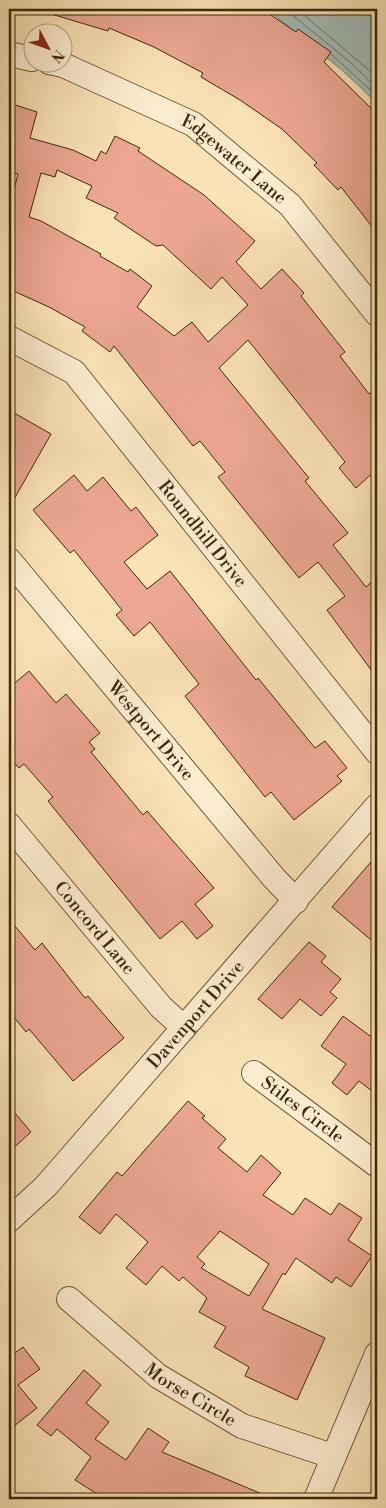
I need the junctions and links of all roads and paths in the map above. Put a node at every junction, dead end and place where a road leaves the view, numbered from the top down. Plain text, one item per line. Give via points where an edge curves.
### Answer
1 (9, 54) edge
2 (22, 57) edge
3 (72, 69) edge
4 (377, 314) edge
5 (9, 338) edge
6 (9, 560) edge
7 (377, 752) edge
8 (377, 806) edge
9 (9, 825) edge
10 (296, 901) junction
11 (184, 1028) junction
12 (254, 1073) dead end
13 (377, 1165) edge
14 (9, 1220) edge
15 (68, 1299) dead end
16 (377, 1354) edge
17 (332, 1456) junction
18 (316, 1499) edge

1 - 2 street
3 - 4 street, Edgewater Lane via 193,124 290,205
5 - 7 street, Roundhill Drive via 74,372
6 - 10 street, Westport Drive
8 - 10 street, Davenport Drive
9 - 11 street, Concord Lane via 161,1007
10 - 11 street, Davenport Drive
11 - 14 street, Davenport Drive via 46,1186
12 - 13 street, Stiles Circle
15 - 17 street, Morse Circle via 158,1376 242,1426
16 - 17 street
17 - 18 street

